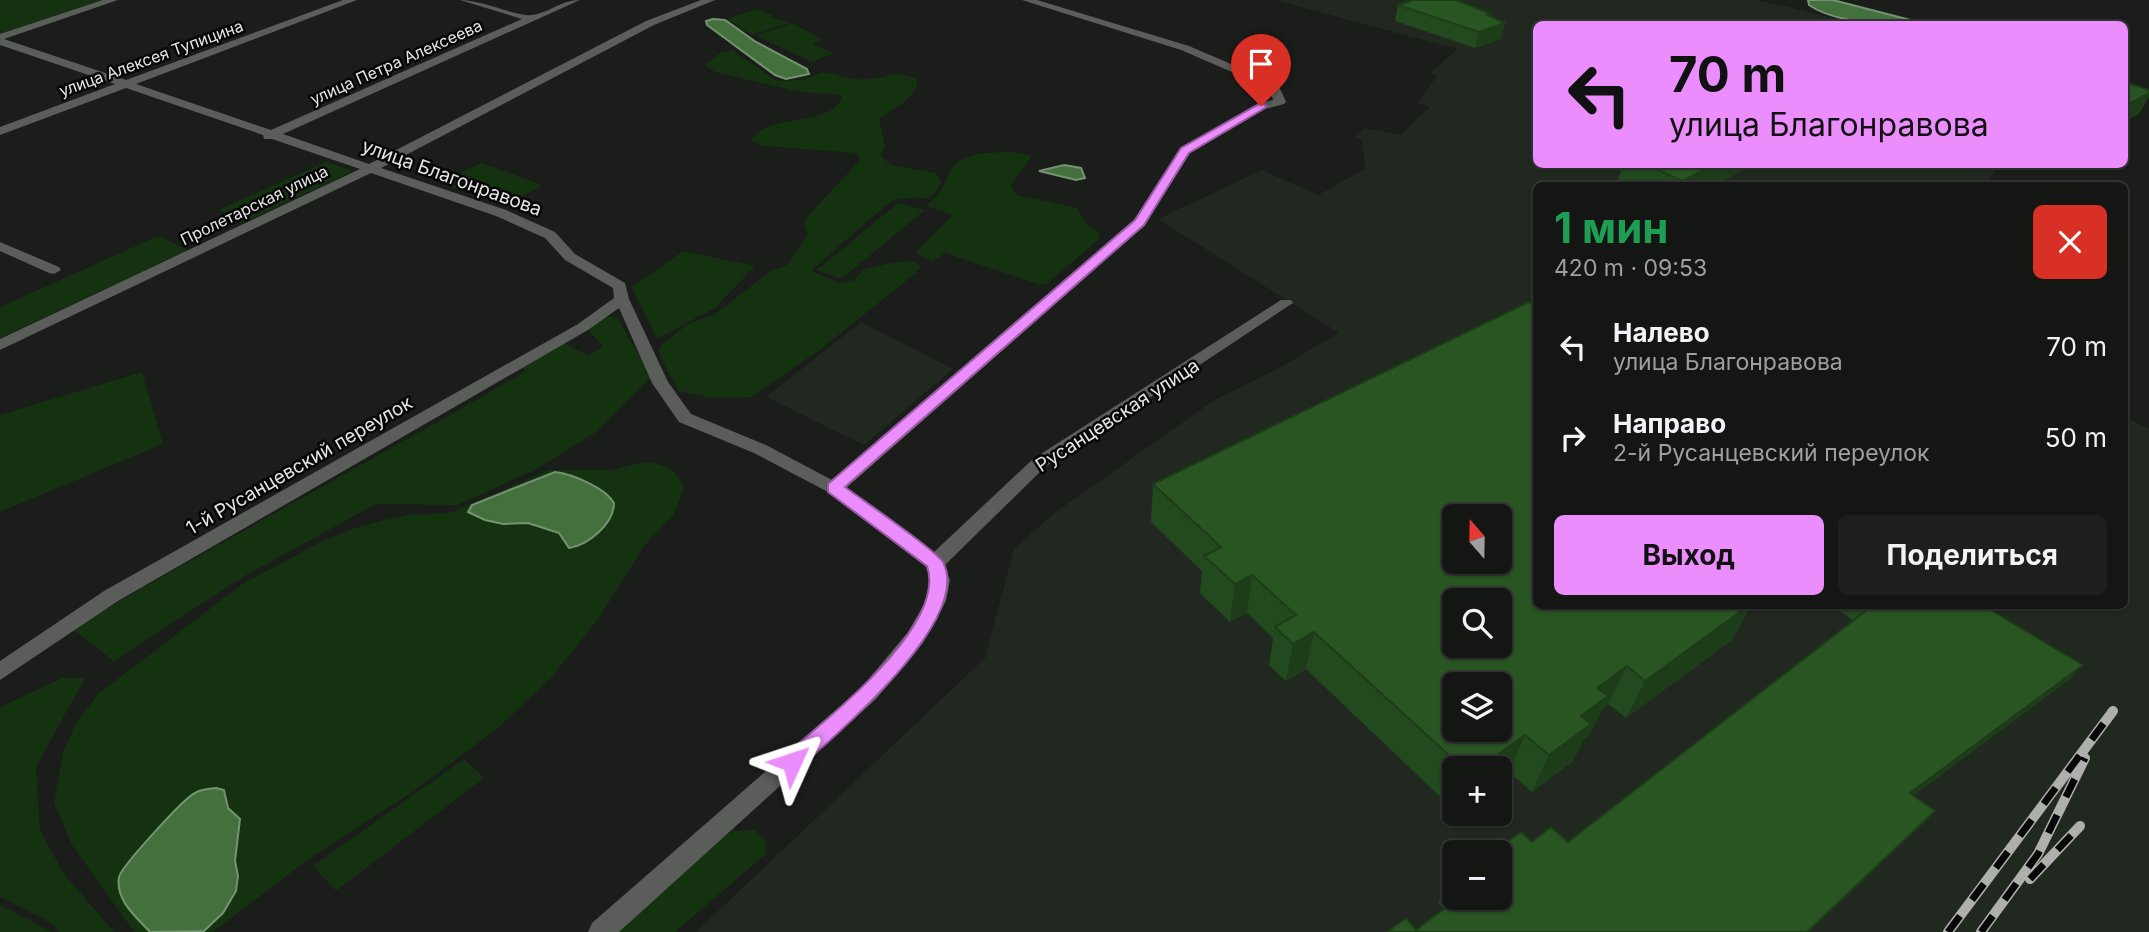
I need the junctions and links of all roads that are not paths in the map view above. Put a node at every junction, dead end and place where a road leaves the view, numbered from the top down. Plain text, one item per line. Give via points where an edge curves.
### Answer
1 (113, 0) edge
2 (352, 0) edge
3 (465, 0) edge
4 (575, 0) edge
5 (710, 0) edge
6 (1027, 0) edge
7 (532, 19) junction
8 (0, 39) edge
9 (123, 85) junction
10 (0, 131) edge
11 (268, 136) junction
12 (368, 169) junction
13 (0, 246) edge
14 (54, 270) dead end
15 (622, 299) junction
16 (1286, 303) dead end
17 (0, 345) edge
18 (834, 488) junction
19 (934, 563) junction
20 (0, 672) edge
21 (601, 932) edge

1 - 8 street
2 - 9 street, улица Алексея Тупицина
3 - 7 street
4 - 7 street, улица Петра Алексеева
5 - 12 street, Пролетарская улица via 650,23
6 - 18 street via 1185,48 1274,86 1280,102 1261,106 1185,150 1139,223
7 - 11 street, улица Петра Алексеева
8 - 9 street, улица Благонравова
9 - 10 street, улица Алексея Тупицина
9 - 11 street, улица Благонравова
11 - 12 street, улица Благонравова
12 - 15 street, улица Благонравова via 550,235 570,257 620,286
12 - 17 street, Пролетарская улица
13 - 14 street
15 - 18 street, улица Благонравова via 660,383 685,418 760,449
15 - 20 street, 1-й Русанцевский переулок via 583,327 111,596
16 - 19 street, Русанцевская улица via 1039,463
18 - 19 street, улица Благонравова
19 - 21 street via 940,580 936,601 915,638 869,693

